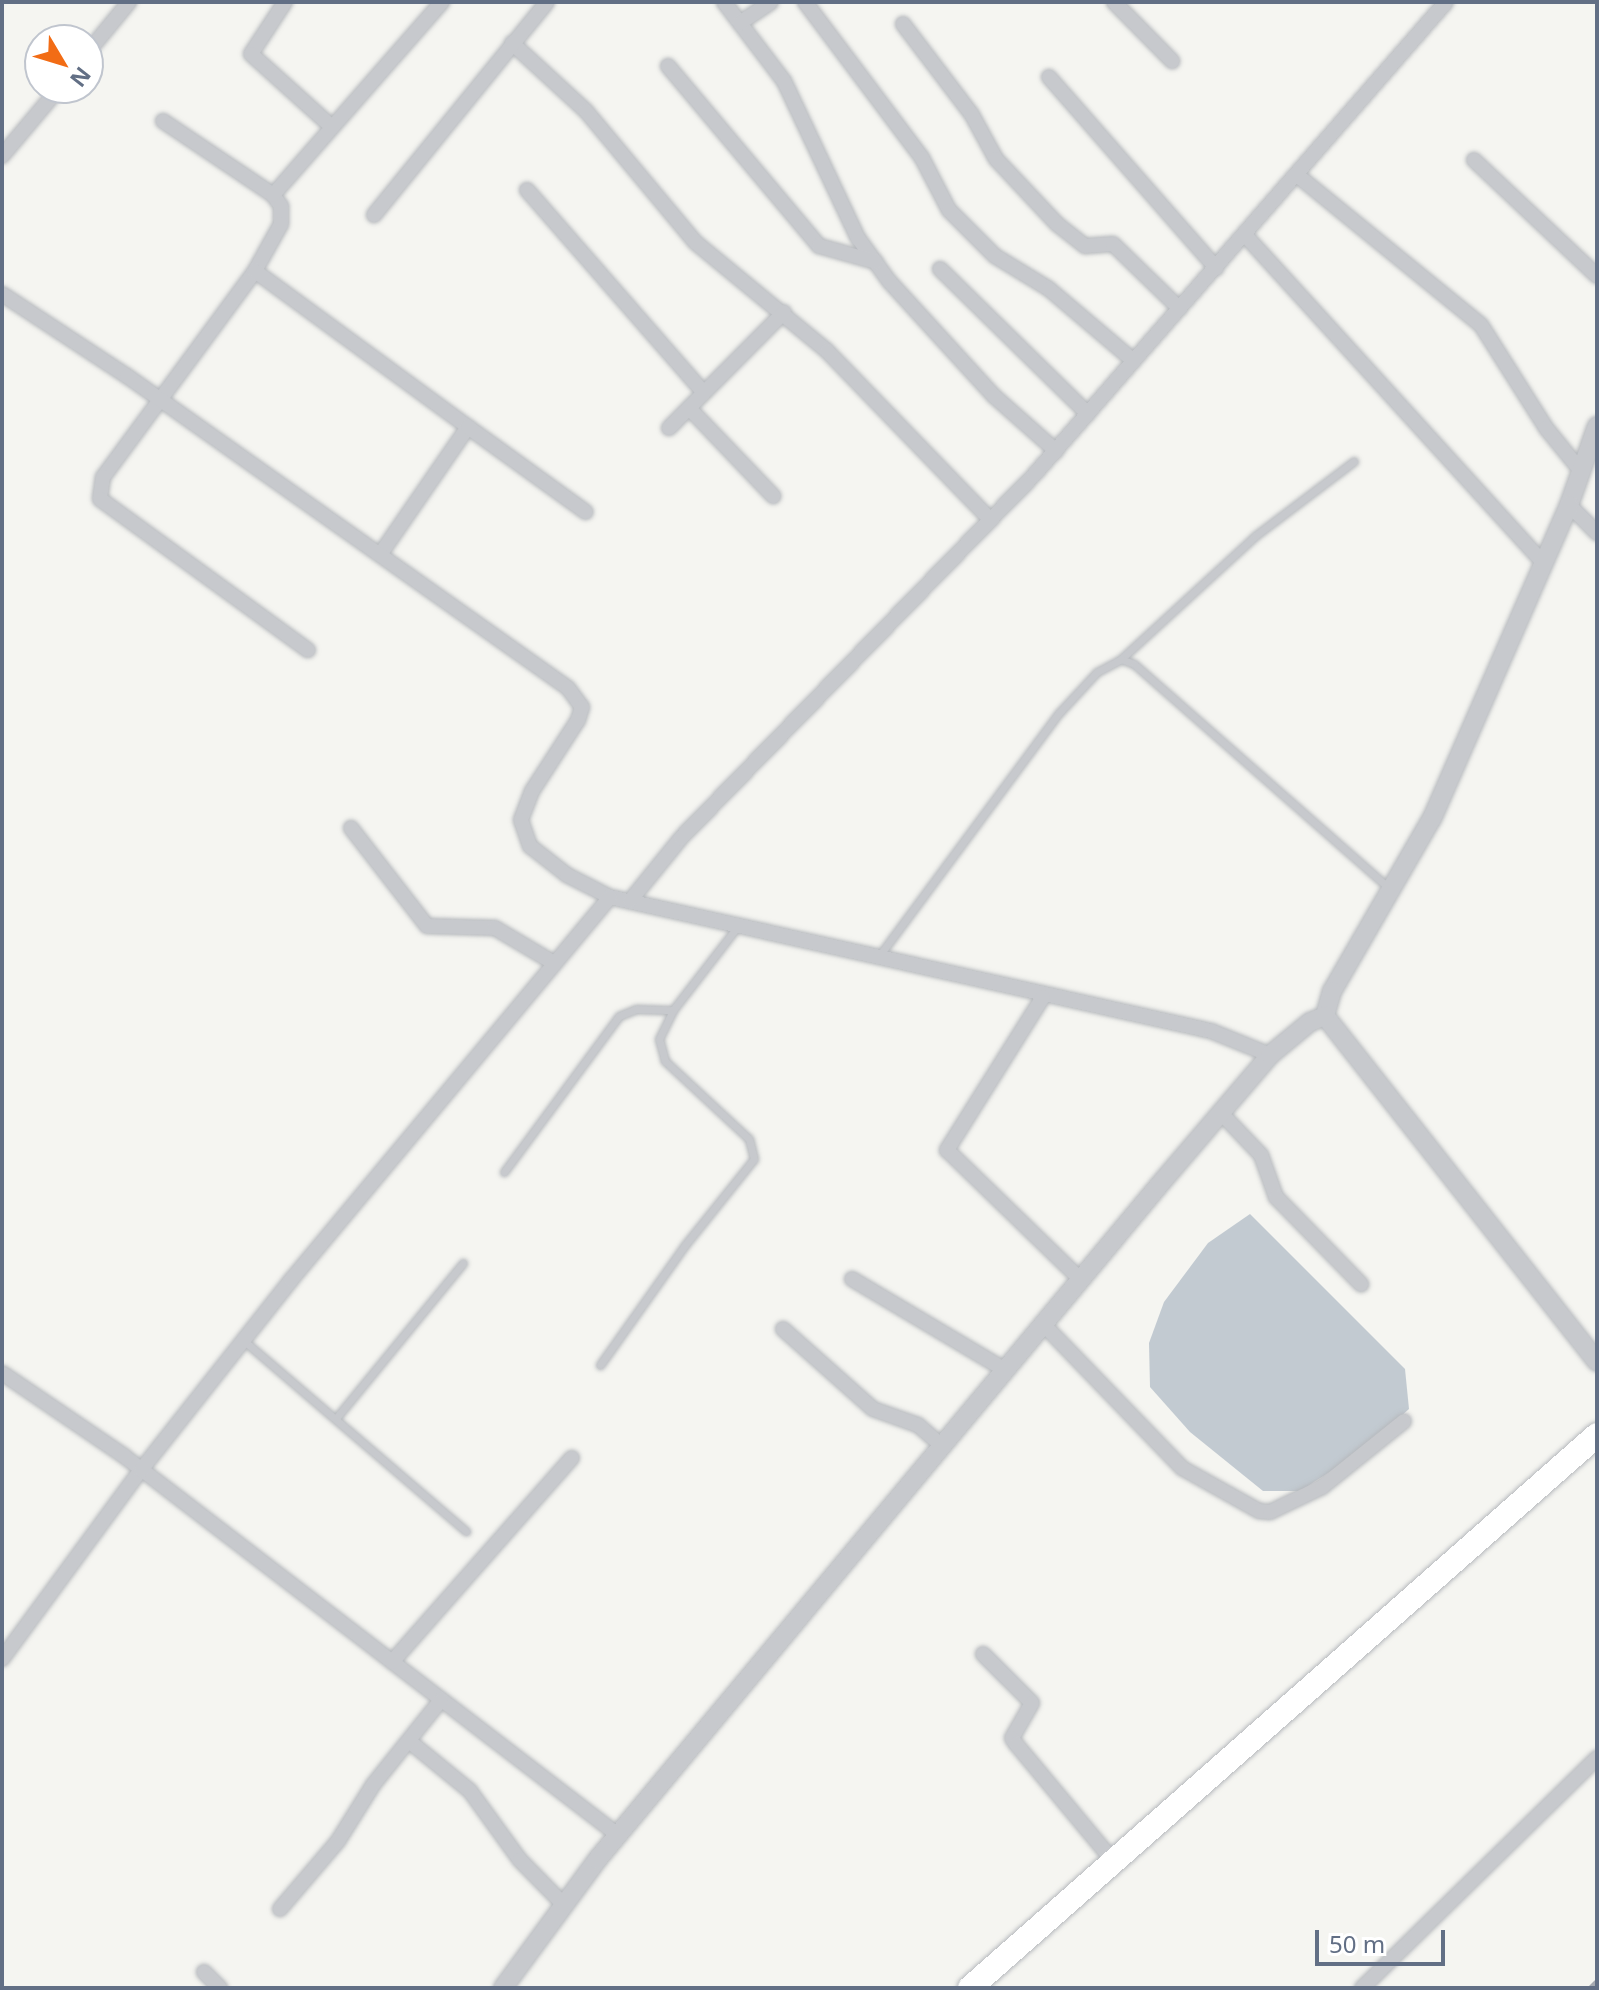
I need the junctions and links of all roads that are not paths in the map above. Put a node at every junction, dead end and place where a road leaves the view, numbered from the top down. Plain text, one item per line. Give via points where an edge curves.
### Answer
1 (129, 2) edge
2 (285, 2) edge
3 (442, 2) edge
4 (547, 2) edge
5 (724, 2) edge
6 (771, 2) edge
7 (805, 2) edge
8 (1114, 2) edge
9 (1446, 2) edge
10 (740, 23) junction
11 (903, 24) dead end
12 (104, 32) edge
13 (512, 43) junction
14 (1172, 61) dead end
15 (668, 66) dead end
16 (1049, 77) dead end
17 (46, 104) edge
18 (163, 121) dead end
19 (332, 127) junction
20 (2, 156) edge
21 (1474, 160) dead end
22 (1297, 175) junction
23 (527, 190) dead end
24 (273, 195) junction
25 (374, 215) dead end
26 (1245, 235) junction
27 (876, 262) junction
28 (1216, 268) junction
29 (940, 269) dead end
30 (255, 271) junction
31 (1597, 276) edge
32 (2, 294) edge
33 (1180, 309) junction
34 (784, 312) junction
35 (1134, 361) junction
36 (704, 393) junction
37 (159, 399) junction
38 (689, 408) junction
39 (1088, 414) junction
40 (1597, 426) edge
41 (468, 427) junction
42 (669, 428) dead end
43 (1056, 451) junction
44 (1354, 461) dead end
45 (1581, 471) junction
46 (773, 496) dead end
47 (1569, 505) junction
48 (586, 512) dead end
49 (991, 520) junction
50 (1597, 533) edge
51 (381, 553) junction
52 (1544, 564) junction
53 (308, 650) dead end
54 (1121, 659) junction
55 (351, 828) dead end
56 (1391, 889) junction
57 (610, 897) junction
58 (630, 901) junction
59 (738, 926) junction
60 (877, 958) junction
61 (554, 963) junction
62 (1043, 997) junction
63 (673, 1010) junction
64 (1325, 1016) junction
65 (1270, 1055) junction
66 (1221, 1113) junction
67 (504, 1172) dead end
68 (463, 1263) dead end
69 (852, 1279) dead end
70 (1080, 1279) junction
71 (1361, 1284) dead end
72 (1043, 1324) junction
73 (783, 1329) dead end
74 (243, 1340) junction
75 (1591, 1355) edge
76 (600, 1365) dead end
77 (1005, 1370) junction
78 (2, 1373) edge
79 (337, 1417) junction
80 (1404, 1421) dead end
81 (1597, 1435) edge
82 (942, 1446) junction
83 (572, 1458) dead end
84 (141, 1470) junction
85 (466, 1531) dead end
86 (983, 1654) dead end
87 (2, 1659) edge
88 (392, 1662) junction
89 (441, 1700) junction
90 (409, 1741) junction
91 (1597, 1758) edge
92 (618, 1835) junction
93 (1113, 1861) junction
94 (564, 1905) junction
95 (280, 1909) dead end
96 (204, 1972) dead end
97 (220, 1988) edge
98 (503, 1988) edge
99 (970, 1988) edge
100 (1362, 1988) edge

1 - 12 street
2 - 19 street via 251,54
3 - 19 street
4 - 13 street
5 - 10 street
6 - 10 street
7 - 35 street via 922,158 949,210 995,256 1049,289
8 - 14 street
9 - 22 street
10 - 27 street via 784,81 858,238
11 - 33 street via 972,115 996,159 1057,224 1085,246 1113,244
13 - 25 street
13 - 34 street via 586,111 695,242 741,284
15 - 27 street via 819,246
16 - 28 street
17 - 20 street
18 - 24 street
19 - 24 street
21 - 31 street
22 - 26 street
22 - 45 street via 1481,325 1546,428
23 - 36 street
24 - 30 street via 281,206 281,224
26 - 28 street
26 - 52 street
27 - 43 street via 994,396
28 - 33 street
29 - 39 street
30 - 37 street
30 - 41 street
32 - 37 street
33 - 35 street
34 - 36 street
34 - 49 street
35 - 39 street
36 - 38 street
37 - 51 street
37 - 53 street via 103,477 100,499
38 - 42 street
38 - 46 street
39 - 43 street
40 - 45 street
41 - 48 street
41 - 51 street
43 - 49 street
44 - 54 lane via 1255,536
45 - 47 street
47 - 50 street
47 - 52 street
49 - 58 street via 681,838
51 - 57 street via 578,699 578,720 532,791 521,831 554,866
52 - 56 street via 1432,818
54 - 56 lane via 1134,664
54 - 60 lane via 1097,672 1059,713
55 - 61 street via 427,926 495,928
56 - 64 street via 1332,991
57 - 58 street
57 - 61 street
58 - 59 street
59 - 60 street
59 - 63 lane
60 - 62 street
61 - 74 street
62 - 65 street via 1211,1031
62 - 70 street via 947,1150
63 - 67 lane via 636,1009 619,1016
63 - 76 lane via 659,1039 665,1061 749,1139 754,1159
64 - 65 street
64 - 75 street
65 - 66 street
66 - 70 street
66 - 71 street via 1261,1155 1276,1197
68 - 79 lane
69 - 77 street
70 - 72 street
72 - 77 street
72 - 80 street via 1182,1468 1259,1511 1270,1512 1322,1487
73 - 82 street via 873,1409 907,1419
74 - 79 lane
74 - 84 street
77 - 82 street
78 - 84 street
79 - 85 lane
81 - 93 highway
82 - 92 street
83 - 88 street
84 - 87 street
84 - 88 street
86 - 93 street via 1032,1703 1012,1738
88 - 89 street
89 - 90 street
89 - 92 street
90 - 94 street via 470,1791 520,1860
90 - 95 street via 338,1841
91 - 100 street
92 - 94 street
93 - 99 highway
94 - 98 street
96 - 97 street

